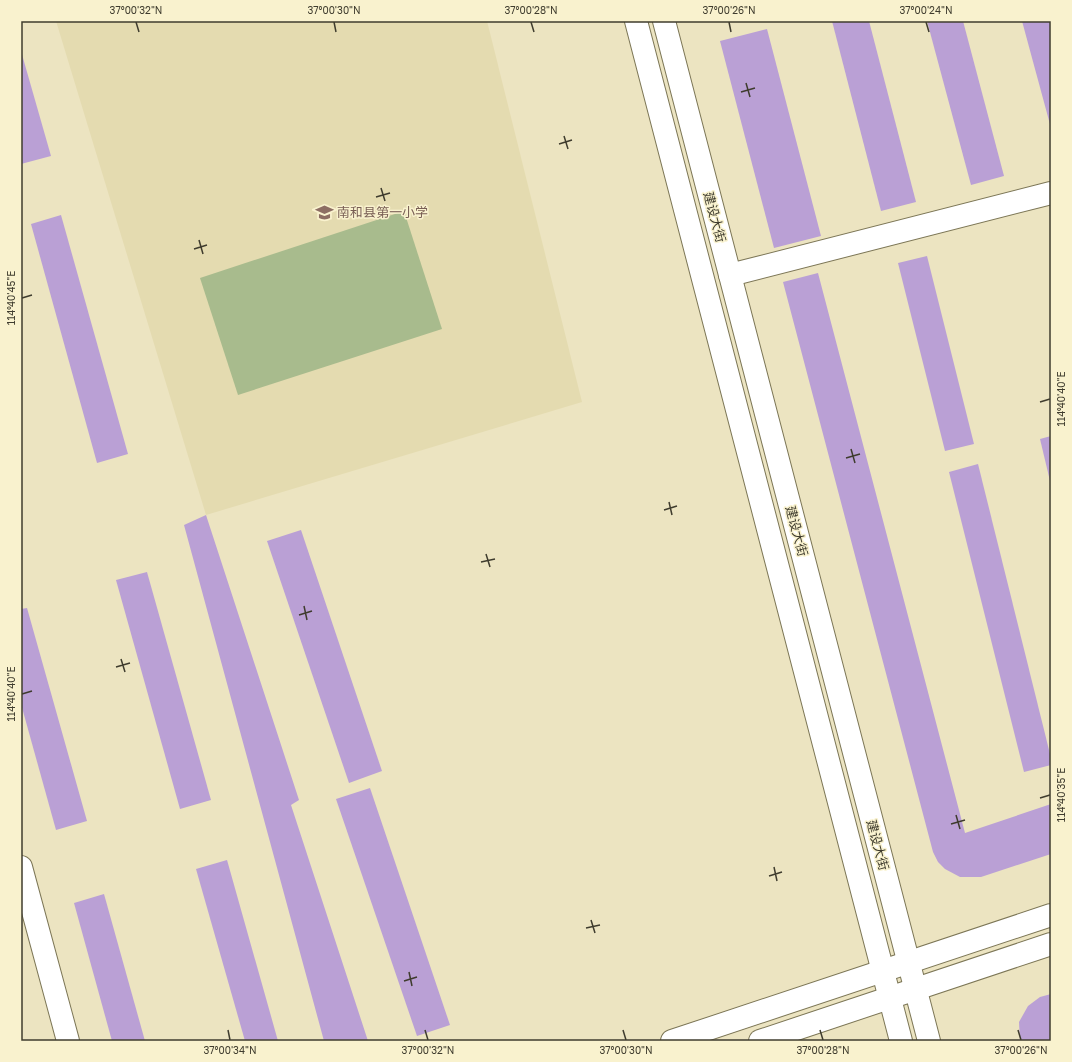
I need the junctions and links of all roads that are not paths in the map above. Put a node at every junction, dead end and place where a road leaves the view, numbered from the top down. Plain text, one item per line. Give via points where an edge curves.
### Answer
1 (636, 21) edge
2 (664, 21) edge
3 (1051, 193) edge
4 (730, 276) junction
5 (21, 867) edge
6 (1051, 915) edge
7 (1051, 944) edge
8 (909, 962) junction
9 (883, 971) junction
10 (916, 989) junction
11 (890, 998) junction
12 (68, 1041) edge
13 (672, 1041) edge
14 (760, 1041) edge
15 (901, 1041) edge
16 (929, 1041) edge

1 - 9 street, 建设大街
2 - 4 street, 建设大街
3 - 4 street
4 - 8 street, 建设大街
5 - 12 street
6 - 8 street
7 - 10 street
8 - 9 street
8 - 10 street, 建设大街
9 - 11 street, 建设大街
9 - 13 street
10 - 11 street
10 - 16 street, 建设大街
11 - 14 street
11 - 15 street, 建设大街

